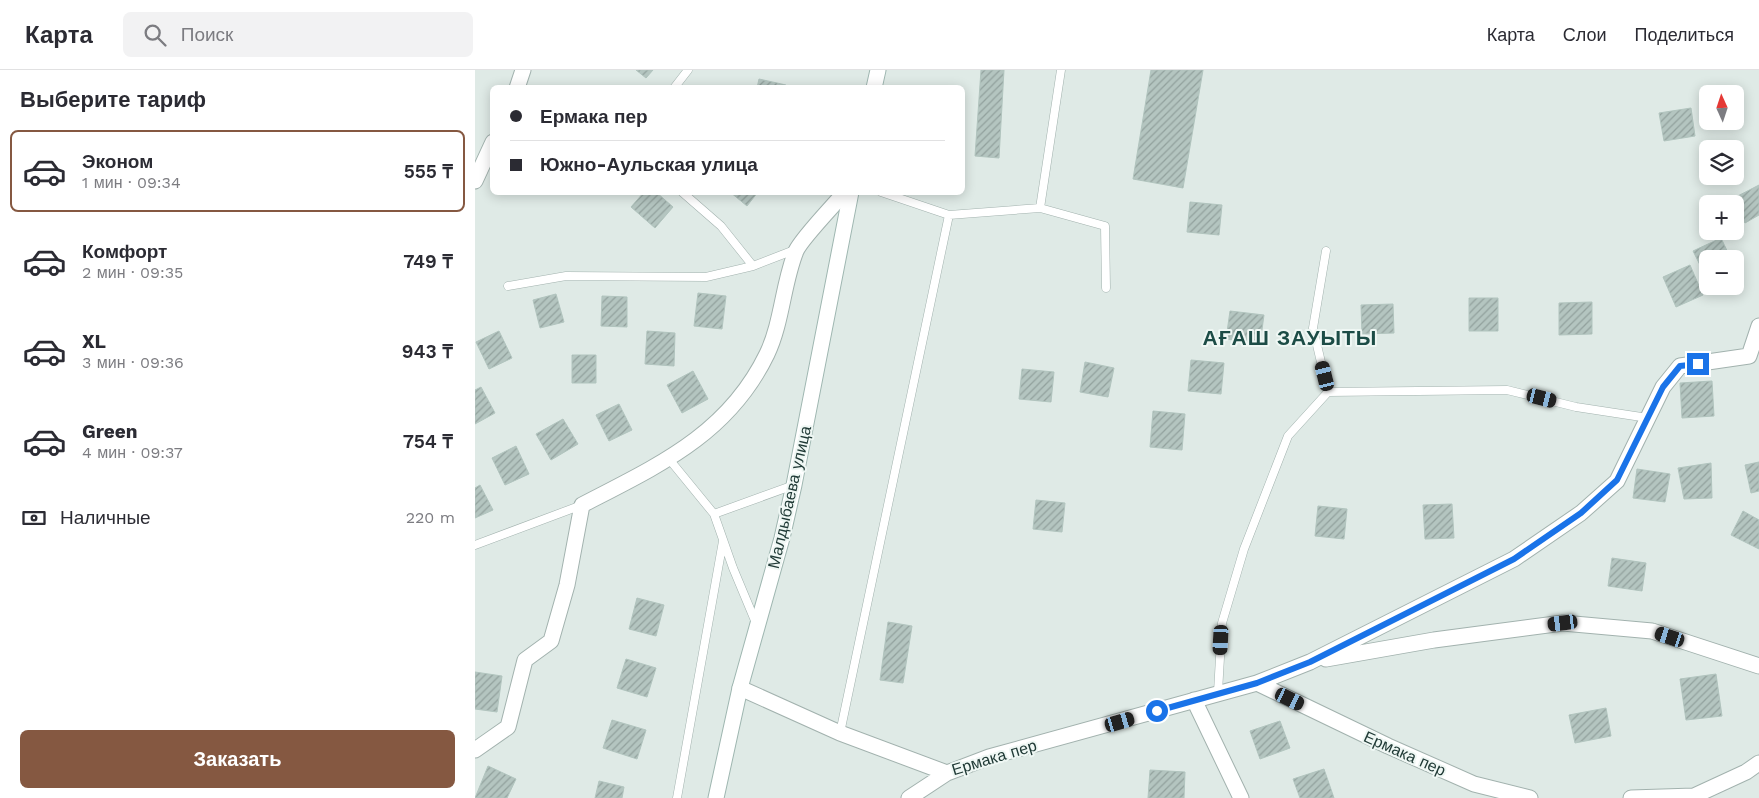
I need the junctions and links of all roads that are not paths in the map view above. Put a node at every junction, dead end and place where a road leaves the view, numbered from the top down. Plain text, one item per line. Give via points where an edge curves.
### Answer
1 (523, 70) edge
2 (688, 70) edge
3 (878, 70) edge
4 (1061, 70) edge
5 (518, 85) edge
6 (676, 85) edge
7 (875, 85) edge
8 (490, 148) edge
9 (475, 181) edge
10 (685, 195) edge
11 (842, 195) edge
12 (850, 195) edge
13 (890, 195) edge
14 (1040, 208) junction
15 (949, 215) junction
16 (797, 249) junction
17 (1326, 251) dead end
18 (753, 266) junction
19 (508, 286) dead end
20 (1106, 288) dead end
21 (1759, 326) edge
22 (1754, 356) edge
23 (1328, 392) junction
24 (1647, 418) junction
25 (669, 459) junction
26 (794, 485) junction
27 (582, 505) junction
28 (714, 514) junction
29 (723, 541) junction
30 (475, 545) edge
31 (757, 625) junction
32 (1310, 662) junction
33 (1759, 666) edge
34 (1257, 683) junction
35 (740, 688) junction
36 (1218, 692) junction
37 (1194, 700) junction
38 (840, 733) junction
39 (475, 750) edge
40 (1759, 762) edge
41 (947, 773) junction
42 (1695, 797) edge
43 (677, 798) edge
44 (715, 798) edge
45 (909, 798) edge
46 (1241, 798) edge
47 (1530, 798) edge
48 (1631, 798) edge

1 - 5 street
2 - 6 lane
3 - 7 street
4 - 14 lane
8 - 9 street
10 - 18 lane via 721,226
11 - 16 street
12 - 26 street, Малдыбаева улица
13 - 15 lane
14 - 15 lane
14 - 20 lane via 1105,226
15 - 38 lane
16 - 18 lane
16 - 25 street via 768,353 743,396 706,432
17 - 23 lane via 1313,328
18 - 19 lane via 706,277 566,276
21 - 22 street
22 - 24 street via 1680,366 1663,387
23 - 24 lane via 1507,390 1576,407
23 - 36 lane via 1289,436 1244,549 1222,623
24 - 32 street via 1617,480 1581,513 1514,559
25 - 27 street
25 - 28 lane
26 - 28 lane
26 - 31 street, Малдыбаева улица
27 - 30 lane
27 - 39 street via 567,585 551,641 525,660 508,726
28 - 29 lane
29 - 31 lane
29 - 43 lane
31 - 35 street, Малдыбаева улица
32 - 33 street via 1434,640 1563,623 1652,631
32 - 34 street, Ермака пер
34 - 36 street, Ермака пер
34 - 47 street, Ермака пер via 1474,784
35 - 38 street, Ермака пер
35 - 44 street, Малдыбаева улица
36 - 37 street, Ермака пер
37 - 41 street, Ермака пер via 989,757
37 - 46 street
38 - 41 street, Ермака пер
40 - 42 street via 1746,772
41 - 45 street
42 - 48 street

